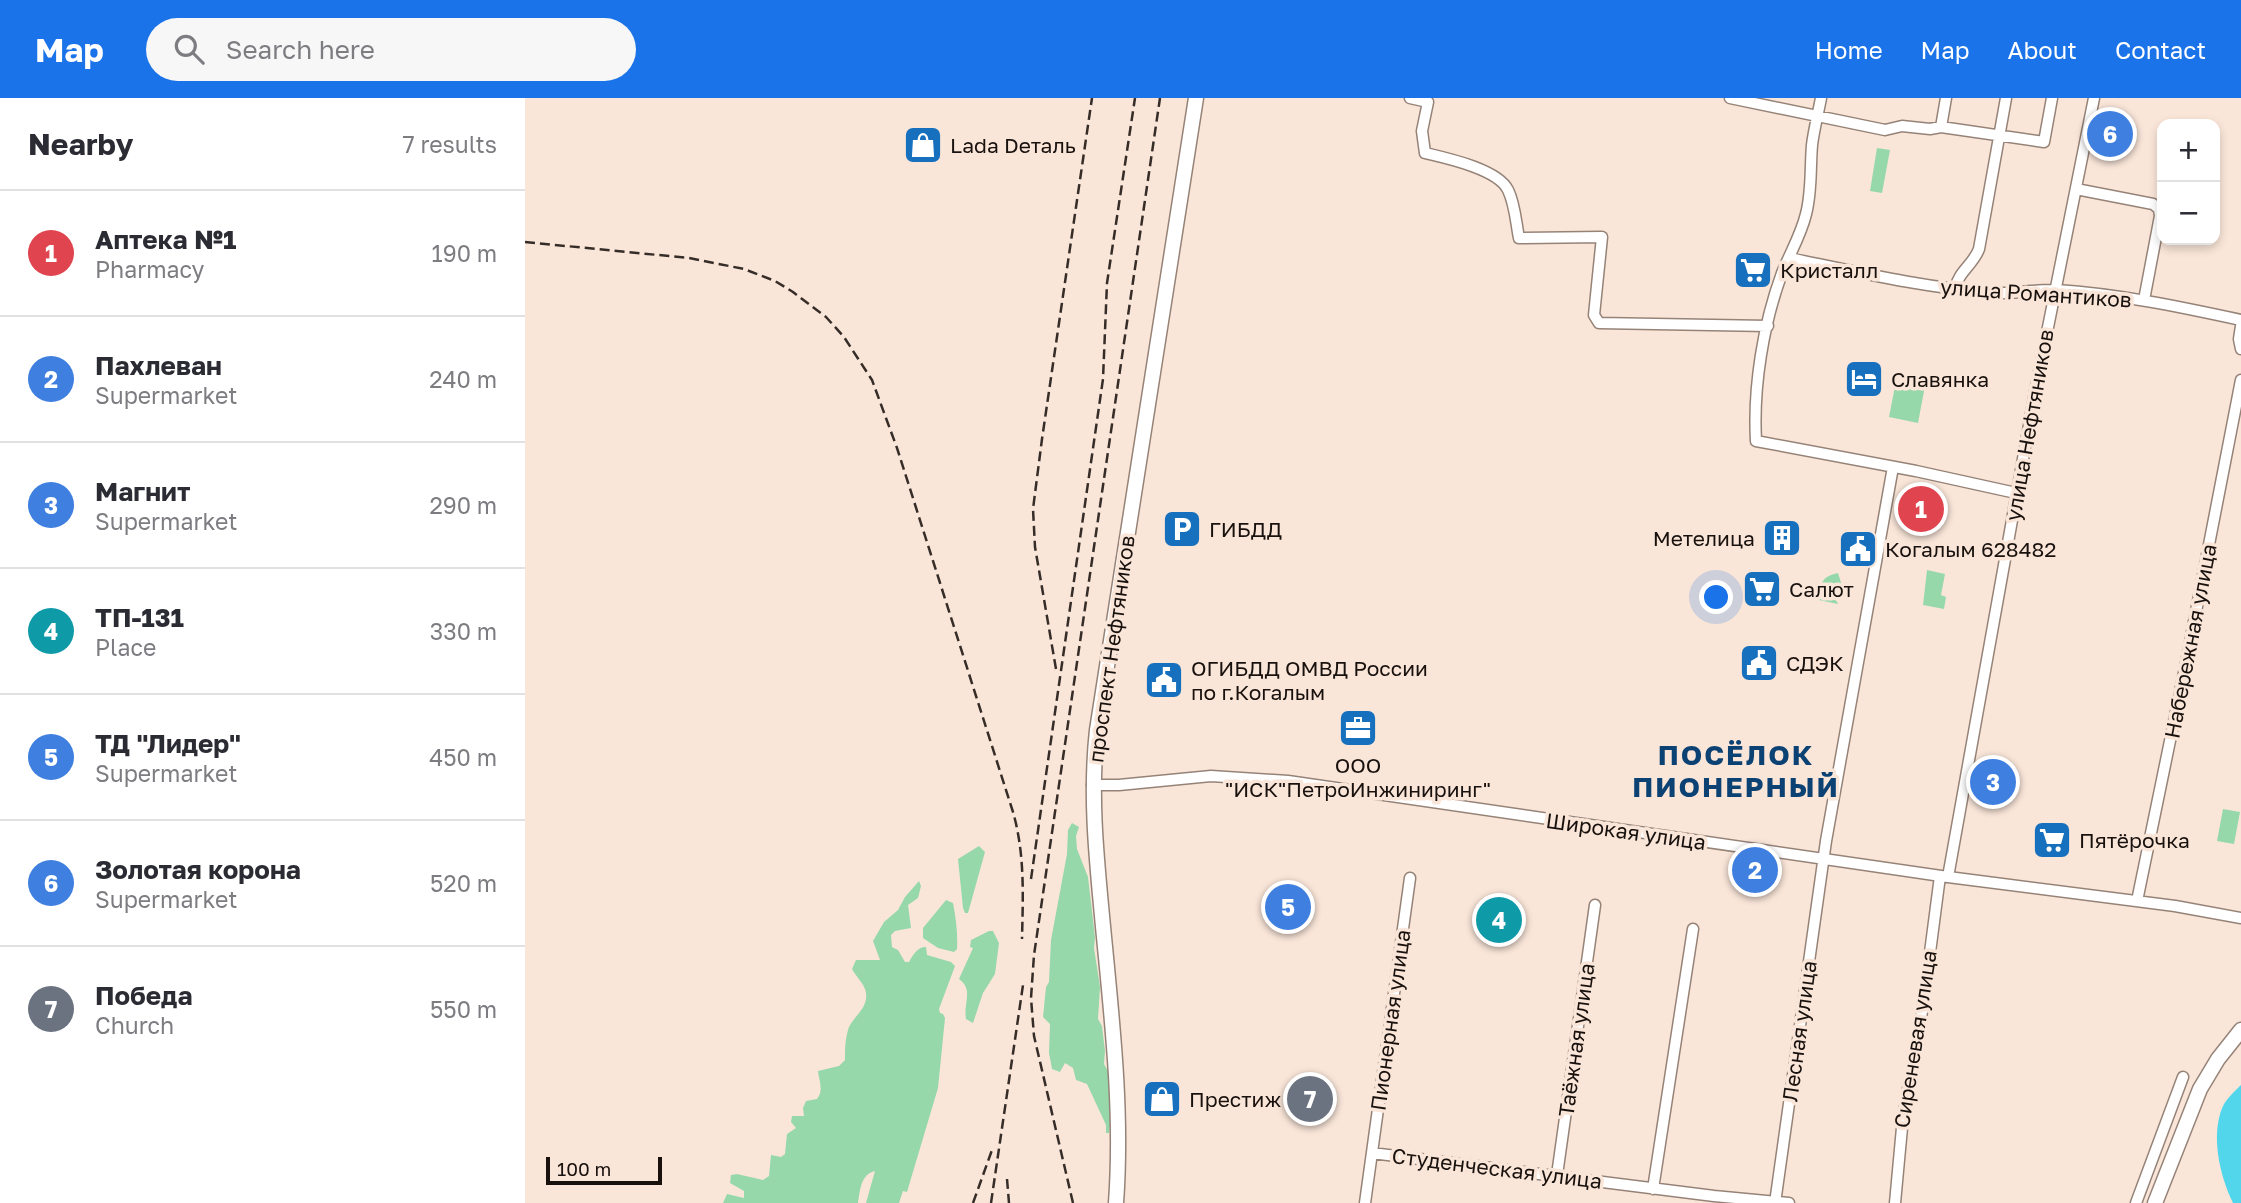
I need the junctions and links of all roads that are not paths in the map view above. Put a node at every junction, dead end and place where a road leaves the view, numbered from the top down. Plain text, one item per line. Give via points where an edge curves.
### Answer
1 (1196, 98) edge
2 (1410, 98) edge
3 (1730, 98) edge
4 (1821, 98) edge
5 (1947, 98) edge
6 (2006, 98) edge
7 (2052, 98) edge
8 (2094, 98) edge
9 (1818, 117) junction
10 (1941, 127) junction
11 (1999, 135) junction
12 (2077, 189) junction
13 (1789, 258) junction
14 (1955, 289) junction
15 (2054, 290) junction
16 (2144, 300) junction
17 (2241, 320) edge
18 (1768, 326) junction
19 (2241, 326) edge
20 (2241, 349) edge
21 (2241, 380) edge
22 (1893, 467) junction
23 (2016, 493) junction
24 (1093, 785) junction
25 (1823, 859) junction
26 (1944, 876) junction
27 (1410, 878) dead end
28 (2137, 901) junction
29 (1595, 905) dead end
30 (2241, 918) edge
31 (1693, 929) dead end
32 (2241, 1030) edge
33 (2241, 1042) edge
34 (2183, 1077) dead end
35 (1372, 1153) junction
36 (1557, 1175) junction
37 (1653, 1189) junction
38 (1776, 1202) edge
39 (1116, 1203) edge
40 (1365, 1203) edge
41 (1789, 1203) edge
42 (1895, 1203) edge
43 (2136, 1203) edge
44 (2155, 1203) edge
45 (2163, 1203) edge

1 - 24 main road, проспект Нефтяников via 1099,719
2 - 18 street via 1428,102 1423,124 1425,153 1489,173 1503,182 1519,238 1602,237 1594,315 1599,323
3 - 9 street
4 - 9 street
5 - 10 street
6 - 11 street
7 - 11 street via 2043,142
8 - 12 street, улица Нефтяников
9 - 10 street via 1885,130
9 - 13 street via 1807,213
10 - 11 street
11 - 14 street via 1979,249
12 - 15 street, улица Нефтяников
12 - 16 street via 2159,209
13 - 14 street, улица Романтиков
13 - 18 street
14 - 15 street, улица Романтиков
15 - 16 street, улица Романтиков
15 - 23 street, улица Нефтяников
16 - 17 street, улица Романтиков
18 - 22 street via 1756,401 1756,441
19 - 20 street
21 - 28 street, Набережная улица
22 - 23 street
22 - 25 street, Лесная улица
23 - 26 street, улица Нефтяников
24 - 25 street, Широкая улица via 1252,777
24 - 39 main road, проспект Нефтяников via 1117,1079
25 - 26 street, Широкая улица
25 - 38 street, Лесная улица
26 - 28 street, Широкая улица
26 - 42 street, Сиреневая улица via 1902,1127
27 - 35 street, Пионерная улица
28 - 30 street, Широкая улица
29 - 36 street, Таёжная улица
31 - 37 street
32 - 44 main road via 2200,1089
33 - 45 main road via 2204,1099
34 - 43 street
35 - 36 street, Студенческая улица
35 - 40 street, Пионерная улица
36 - 37 street, Студенческая улица
37 - 38 street, Студенческая улица
38 - 41 street, Студенческая улица

